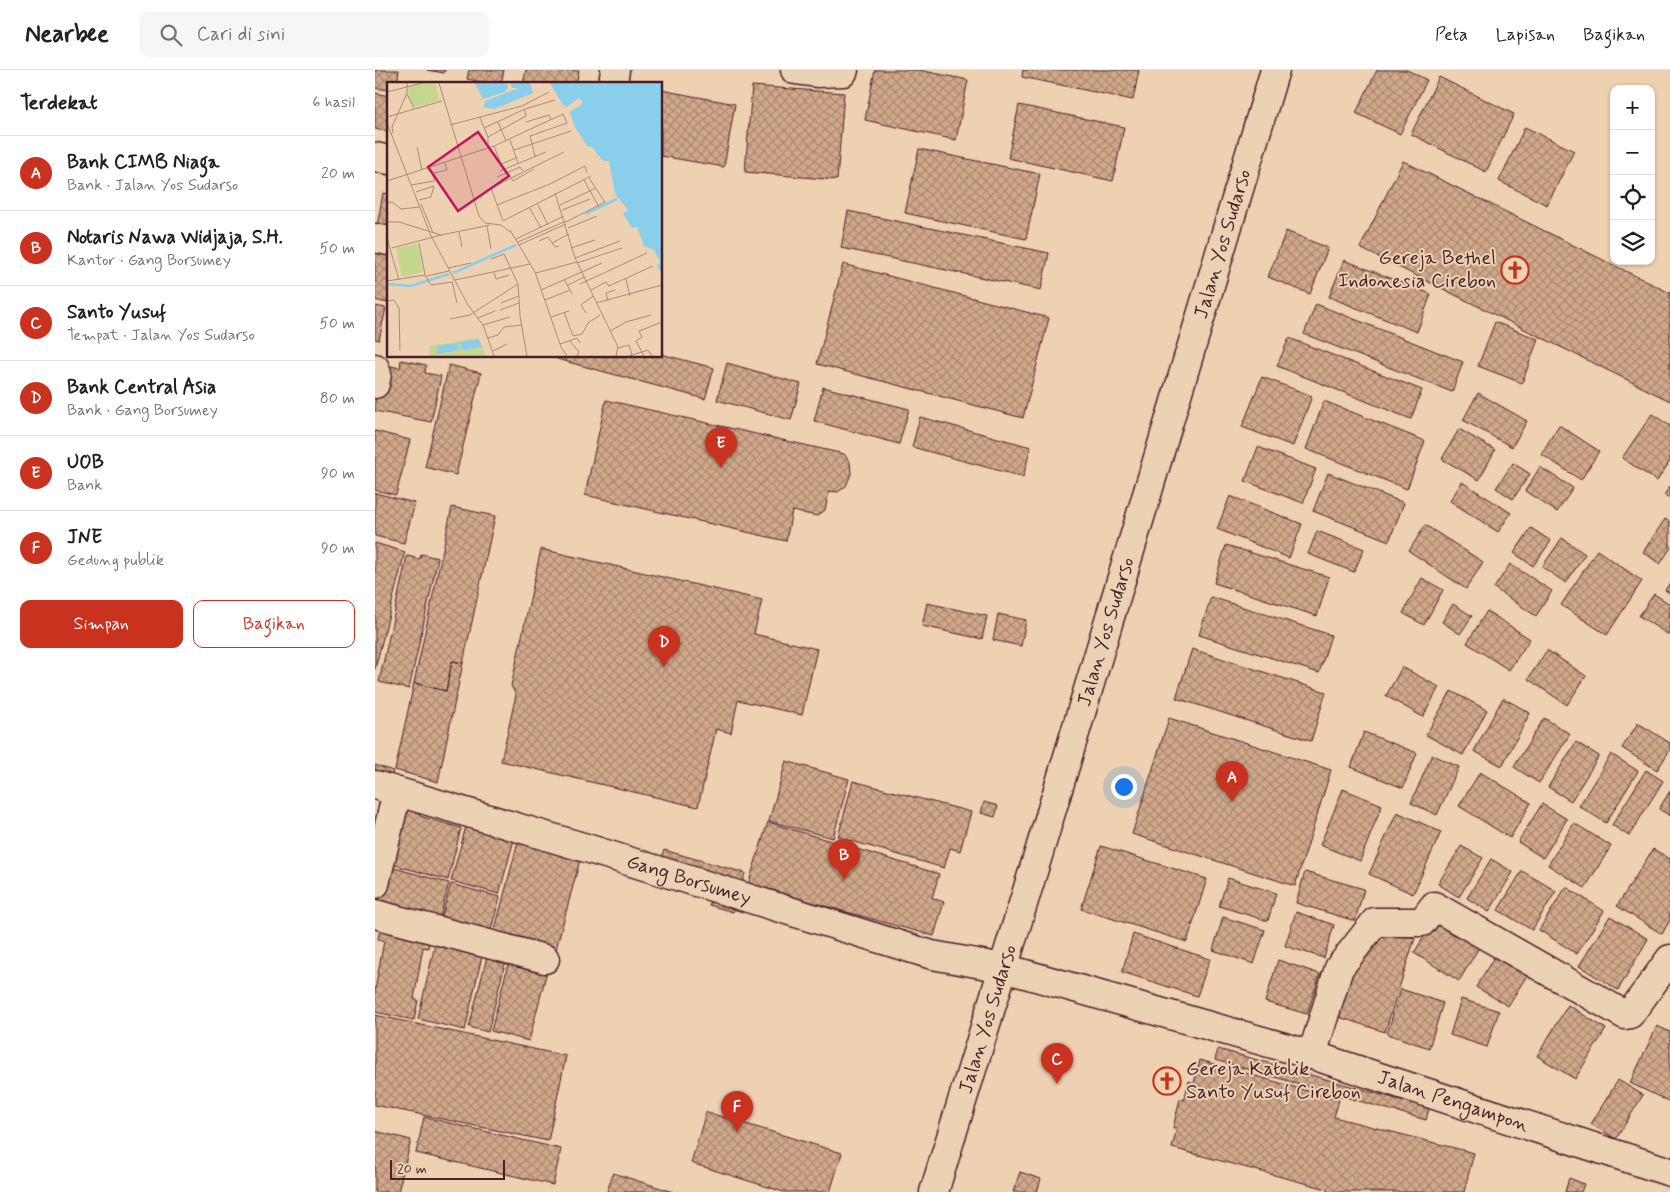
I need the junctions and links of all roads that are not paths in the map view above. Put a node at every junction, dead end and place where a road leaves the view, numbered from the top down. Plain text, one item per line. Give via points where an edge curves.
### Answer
1 (795, 70) edge
2 (844, 70) edge
3 (1275, 70) edge
4 (375, 368) edge
5 (375, 384) edge
6 (386, 789) edge
7 (375, 884) edge
8 (375, 914) edge
9 (545, 959) dead end
10 (1670, 959) edge
11 (1004, 968) junction
12 (1312, 1056) junction
13 (1670, 1172) edge
14 (934, 1192) edge

1 - 2 main road via 817,73
3 - 11 main road, Jalan Yos Sudarso
4 - 5 main road
6 - 7 main road
6 - 11 main road, Gang Borsumey via 932,955
8 - 9 main road
10 - 12 main road via 1625,1015 1434,906 1422,922 1375,922 1339,968
11 - 12 main road, Jalan Pengampon
11 - 14 main road, Jalan Yos Sudarso
12 - 13 main road, Jalan Pengampon

